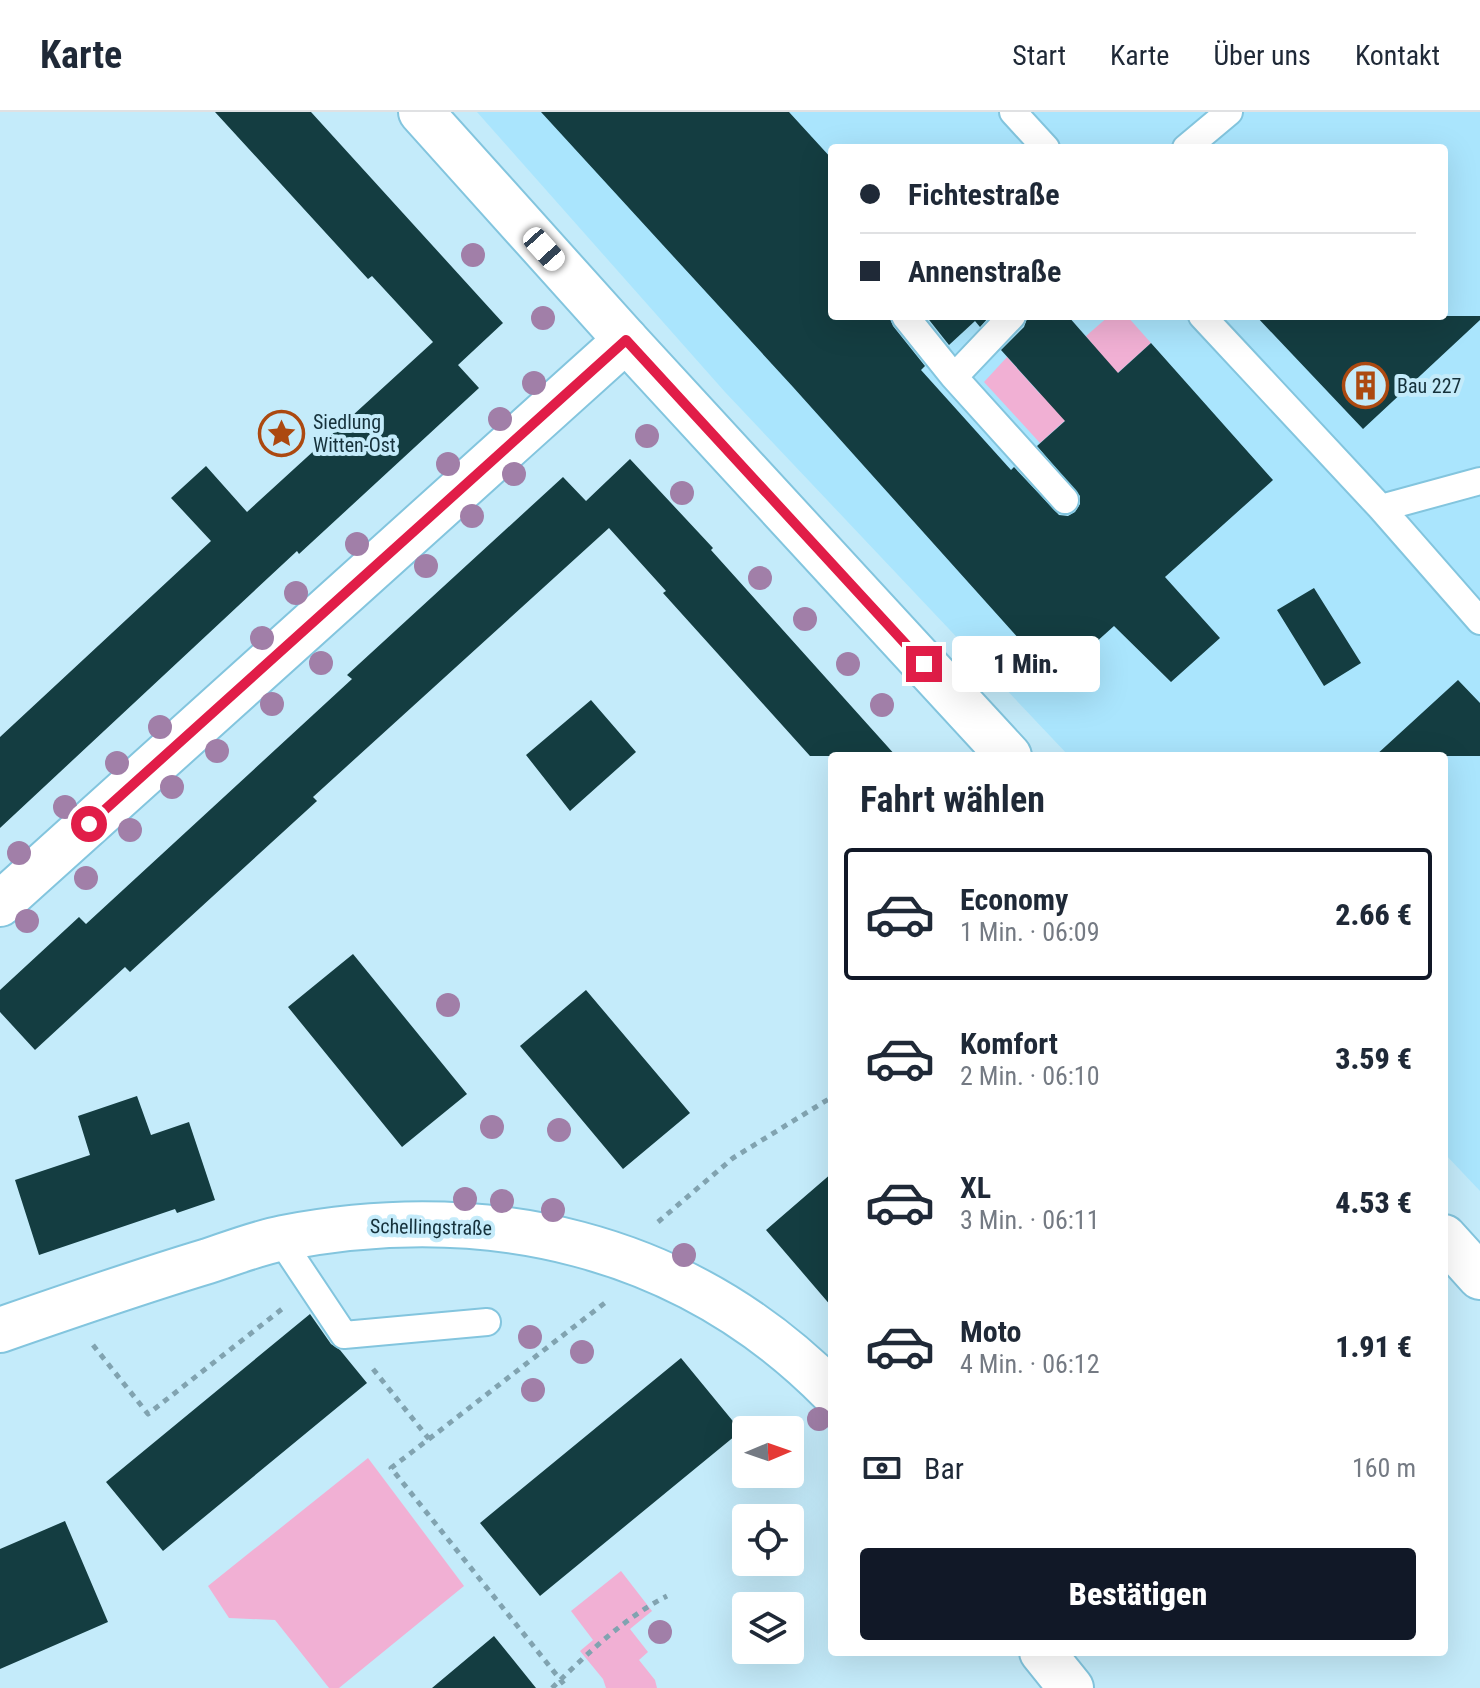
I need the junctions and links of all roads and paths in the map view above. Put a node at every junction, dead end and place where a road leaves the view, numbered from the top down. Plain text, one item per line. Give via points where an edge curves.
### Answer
1 (421, 112) edge
2 (1013, 112) edge
3 (1229, 112) edge
4 (1042, 144) edge
5 (1191, 144) edge
6 (908, 320) edge
7 (1008, 320) edge
8 (1206, 320) edge
9 (626, 340) junction
10 (954, 377) junction
11 (1480, 481) edge
12 (1065, 500) dead end
13 (1381, 508) junction
14 (1480, 621) edge
15 (1005, 752) edge
16 (0, 904) edge
17 (828, 1099) edge
18 (280, 1239) junction
19 (1448, 1241) edge
20 (634, 1262) junction
21 (1480, 1277) edge
22 (311, 1285) junction
23 (75, 1304) junction
24 (487, 1322) dead end
25 (0, 1330) edge
26 (344, 1335) junction
27 (828, 1388) edge
28 (429, 1439) junction
29 (667, 1596) dead end
30 (1045, 1656) edge
31 (560, 1680) junction
32 (552, 1688) edge
33 (567, 1688) edge
34 (1071, 1688) edge

1 - 9 street
2 - 4 lane
3 - 5 lane
6 - 10 lane
7 - 10 lane
8 - 13 lane
9 - 15 street
9 - 16 street
10 - 12 lane
11 - 13 lane
13 - 14 lane
17 - 20 path via 733,1158
18 - 20 street, Schellingstraße via 385,1224 498,1227
18 - 22 lane
18 - 23 street, Schellingstraße
19 - 21 street
20 - 27 street, Schellingstraße via 693,1287 756,1326
20 - 28 path
22 - 23 path via 148,1414 87,1338
22 - 26 lane
23 - 25 street, Schellingstraße
24 - 26 lane
26 - 28 path
28 - 31 path via 391,1468
29 - 31 path via 648,1605
30 - 34 street
31 - 32 path
31 - 33 path

